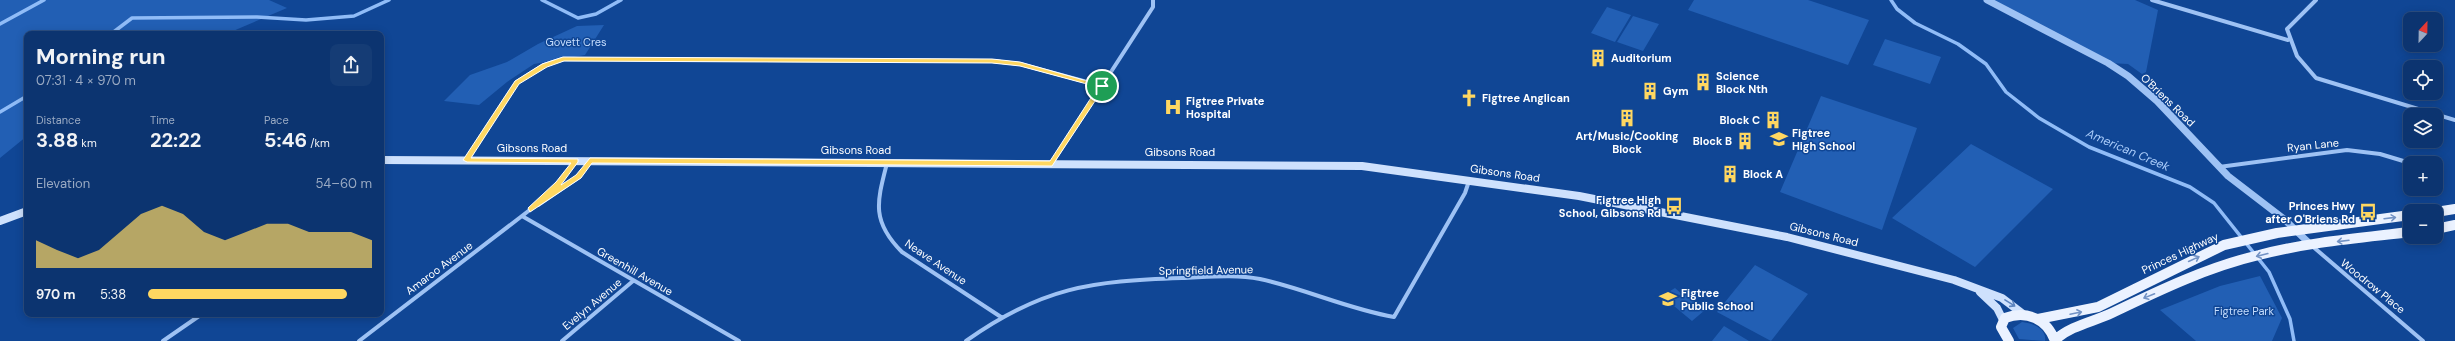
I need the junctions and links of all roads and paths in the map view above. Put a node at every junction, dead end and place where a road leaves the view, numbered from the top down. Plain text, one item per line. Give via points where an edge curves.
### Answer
1 (1153, 0) edge
2 (1986, 0) edge
3 (2152, 0) edge
4 (2316, 0) edge
5 (2288, 40) junction
6 (1102, 86) junction
7 (2455, 120) edge
8 (384, 160) edge
9 (467, 160) junction
10 (576, 160) junction
11 (590, 160) junction
12 (888, 162) junction
13 (2403, 162) edge
14 (1052, 163) junction
15 (2218, 167) junction
16 (1469, 180) junction
17 (2455, 209) edge
18 (530, 210) junction
19 (2443, 211) edge
20 (24, 212) edge
21 (522, 216) junction
22 (2403, 216) edge
23 (0, 221) edge
24 (2455, 225) edge
25 (2443, 228) edge
26 (2296, 230) junction
27 (2403, 233) edge
28 (2311, 245) junction
29 (633, 281) junction
30 (1967, 284) junction
31 (2023, 314) junction
32 (198, 317) edge
33 (1001, 317) junction
34 (2003, 320) junction
35 (2038, 320) junction
36 (2007, 340) edge
37 (163, 341) edge
38 (359, 341) edge
39 (562, 341) edge
40 (739, 341) edge
41 (966, 341) edge
42 (2055, 341) edge
43 (2424, 341) edge

1 - 6 street via 1153,7
2 - 15 street, O'Briens Road via 2101,59 2128,76 2157,101
3 - 5 street
4 - 5 street via 2287,29
5 - 7 street via 2308,71 2316,78
6 - 9 street via 1020,64 992,61 563,59 544,65 517,82
6 - 14 street
8 - 9 main road, Gibsons Road
9 - 10 main road, Gibsons Road
10 - 11 main road, Gibsons Road
10 - 18 street, Amaroo Avenue via 558,184
11 - 12 main road, Gibsons Road
11 - 18 street, Amaroo Avenue via 578,177
12 - 14 main road, Gibsons Road
12 - 33 street, Neave Avenue via 877,204 877,215 889,240 902,252
13 - 15 street, Ryan Lane via 2380,154 2347,150
14 - 16 main road, Gibsons Road via 1343,164
15 - 26 street, O'Briens Road
16 - 30 main road, Gibsons Road via 1579,196 1718,222 1815,244
16 - 33 street, Springfield Avenue via 1465,193 1394,316 1377,314 1281,282 1239,276 1098,283 1041,299
17 - 19 main road
18 - 21 street, Amaroo Avenue
20 - 23 main road
21 - 29 street, Greenhill Avenue
21 - 38 street, Amaroo Avenue
26 -> 22 main road, Princes Highway
24 - 25 main road
26 - 28 street, O'Briens Road
35 -> 26 main road, Princes Highway via 2098,307 2224,245
27 -> 28 main road
28 -> 42 main road via 2238,261 2135,301 2104,317 2071,327
28 - 43 street, Woodrow Place
29 - 39 street, Evelyn Avenue
29 - 40 street, Greenhill Avenue
30 -> 31 main road, Gibsons Road via 2002,298
30 - 34 main road, Gibsons Road via 1990,300
31 - 34 main road via 2011,315
31 - 35 main road
32 - 37 street
33 - 41 street, Springfield Avenue
34 - 36 main road via 2001,327
35 - 42 main road via 2047,326

